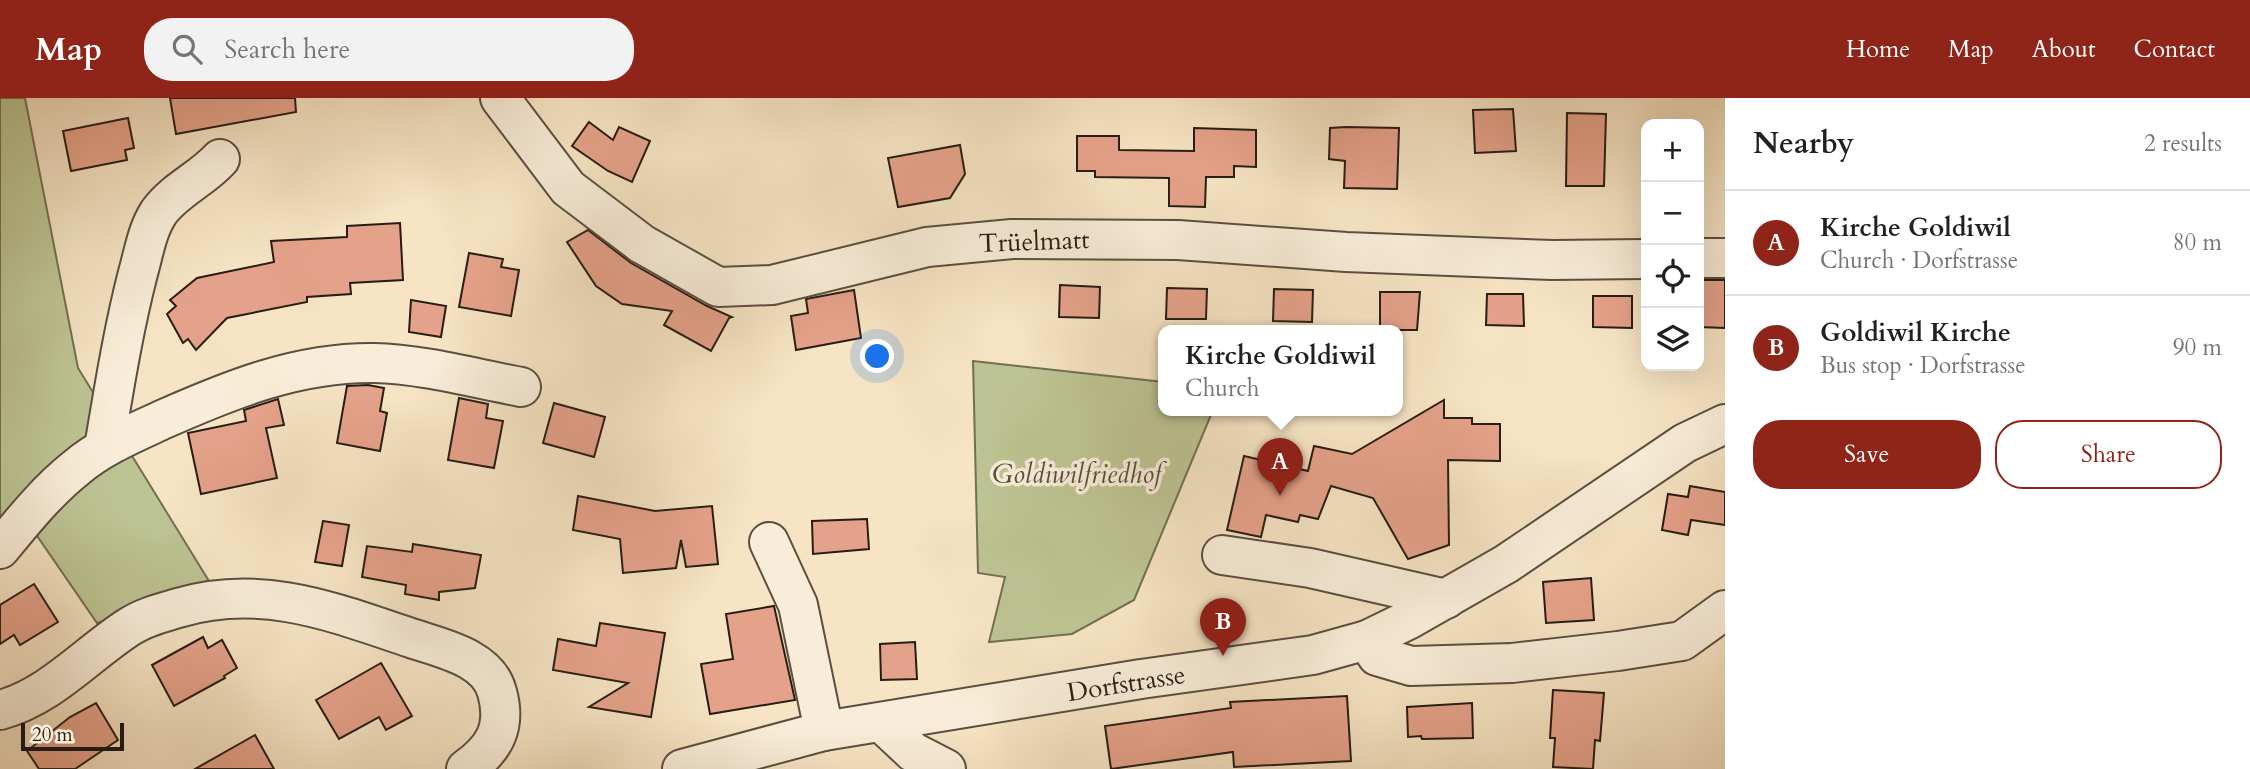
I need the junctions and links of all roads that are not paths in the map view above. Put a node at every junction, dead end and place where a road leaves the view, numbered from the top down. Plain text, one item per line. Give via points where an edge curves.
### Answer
1 (500, 98) edge
2 (220, 159) dead end
3 (1704, 258) edge
4 (1725, 258) edge
5 (1641, 259) edge
6 (521, 387) dead end
7 (1725, 424) edge
8 (104, 448) junction
9 (769, 542) dead end
10 (0, 550) edge
11 (1222, 555) dead end
12 (1446, 599) junction
13 (1725, 610) edge
14 (1725, 637) edge
15 (1367, 640) junction
16 (1682, 641) junction
17 (0, 710) edge
18 (882, 723) junction
19 (824, 732) junction
20 (466, 769) edge
21 (682, 769) edge
22 (946, 769) edge

1 - 5 street, Trüelmatt via 568,188 642,244 718,287 772,285 927,247 1012,239 1178,240 1346,252
2 - 8 street via 174,196 150,227 126,319
3 - 4 street
6 - 8 street via 401,365 320,367 239,388
7 - 12 street, Dorfstrasse via 1685,443
8 - 10 street via 75,468
9 - 19 street via 798,605
11 - 12 street via 1310,568
12 - 15 street, Dorfstrasse
13 - 16 street
14 - 16 street
15 - 16 street via 1377,656 1411,666 1512,663
15 - 18 street, Dorfstrasse via 1313,655
17 - 20 street via 32,698 130,626 154,615 192,603 231,598 292,601 446,650 480,666 497,689 498,731 493,746
18 - 19 street, Dorfstrasse
18 - 22 street via 913,752
19 - 21 street, Dorfstrasse

